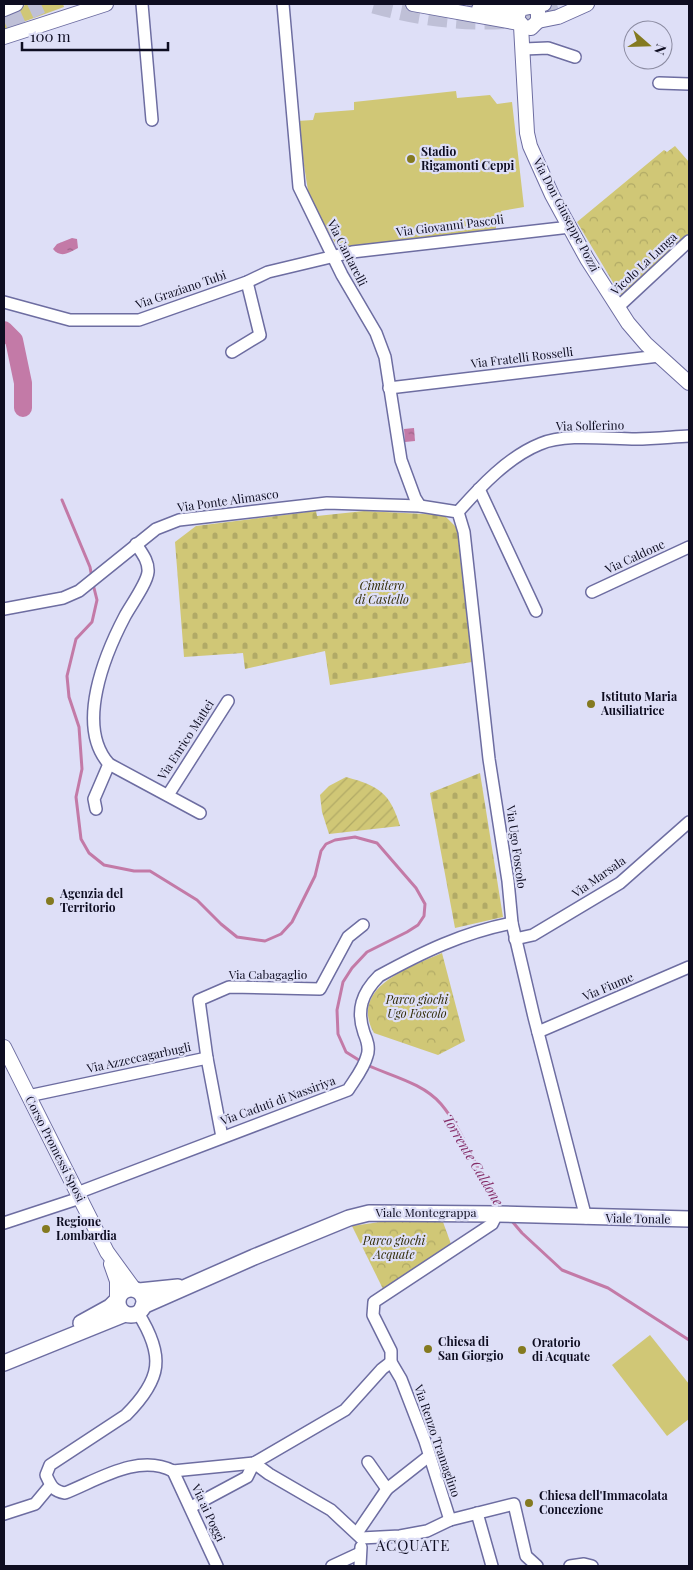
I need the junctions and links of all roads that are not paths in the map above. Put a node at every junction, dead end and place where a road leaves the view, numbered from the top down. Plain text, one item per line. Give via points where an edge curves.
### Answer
1 (16, 4) edge
2 (106, 4) edge
3 (142, 4) edge
4 (283, 4) edge
5 (413, 4) edge
6 (586, 4) edge
7 (4, 9) edge
8 (529, 17) edge
9 (4, 37) edge
10 (524, 49) junction
11 (575, 57) dead end
12 (659, 83) dead end
13 (689, 84) edge
14 (152, 120) dead end
15 (570, 227) junction
16 (689, 241) edge
17 (335, 258) junction
18 (247, 282) junction
19 (4, 302) edge
20 (618, 307) junction
21 (232, 352) dead end
22 (660, 358) junction
23 (689, 383) edge
24 (389, 388) junction
25 (689, 394) edge
26 (689, 436) edge
27 (479, 488) junction
28 (420, 506) junction
29 (458, 512) junction
30 (136, 544) junction
31 (689, 547) edge
32 (592, 592) dead end
33 (4, 609) edge
34 (536, 611) dead end
35 (228, 701) dead end
36 (109, 764) junction
37 (168, 795) junction
38 (96, 809) dead end
39 (200, 813) dead end
40 (689, 822) edge
41 (512, 924) junction
42 (363, 925) dead end
43 (515, 939) junction
44 (689, 967) edge
45 (538, 1032) junction
46 (4, 1047) edge
47 (207, 1058) junction
48 (28, 1096) junction
49 (222, 1137) junction
50 (78, 1195) junction
51 (498, 1214) junction
52 (586, 1218) junction
53 (689, 1220) edge
54 (4, 1223) edge
55 (107, 1252) junction
56 (189, 1284) junction
57 (136, 1290) junction
58 (118, 1300) junction
59 (135, 1311) junction
60 (4, 1363) edge
61 (393, 1367) junction
62 (428, 1456) junction
63 (368, 1462) dead end
64 (254, 1463) junction
65 (173, 1471) junction
66 (50, 1486) junction
67 (387, 1489) junction
68 (191, 1507) junction
69 (477, 1513) junction
70 (4, 1514) edge
71 (450, 1520) junction
72 (359, 1535) junction
73 (360, 1553) junction
74 (218, 1566) edge
75 (332, 1566) edge
76 (360, 1566) edge
77 (492, 1566) edge
78 (537, 1566) edge
79 (570, 1566) edge
80 (592, 1566) edge

1 - 7 street
2 - 9 street
3 - 14 street
4 - 17 street, Via Cantarelli via 298,187
5 - 8 street
6 - 8 street via 558,17
8 - 10 street, Via Don Giuseppe Pozzi
10 - 11 street via 548,48
10 - 15 street, Via Don Giuseppe Pozzi via 528,139
12 - 13 street
15 - 17 street, Via Giovanni Pascoli via 412,244 352,252
15 - 20 street, Via Don Giuseppe Pozzi
16 - 20 street, Vicolo La Lunga
17 - 18 street, Via Graziano Tubi via 282,268
17 - 24 street, Via Cantarelli via 376,333 385,357
18 - 19 street, Via Graziano Tubi via 139,320 70,320
18 - 21 street via 260,335
20 - 22 street, Via Don Giuseppe Pozzi via 635,332
22 - 23 street, Via Don Giuseppe Pozzi
22 - 24 street, Via Fratelli Rosselli
22 - 25 street, Via Don Giuseppe Pozzi
24 - 28 street, Via Cantarelli via 401,460
26 - 27 street, Via Solferino via 562,439 541,443 518,455
27 - 29 street, Via Solferino
27 - 34 street
28 - 29 street
28 - 30 street, Via Ponte Alimasco via 327,503 179,520 156,529
29 - 41 street, Via Ugo Foscolo via 464,532 489,759
30 - 33 street, Via Ponte Alimasco via 79,591 62,598
30 - 36 street via 145,558 148,572 117,631 103,668 93,717 101,755
31 - 32 street, Via Caldone
35 - 37 street, Via Enrico Mattei
36 - 37 street, Via Enrico Mattei
36 - 38 street via 94,799
37 - 39 street, Via Enrico Mattei
40 - 43 street, Via Marsala via 620,883 532,935
41 - 43 street, Via Ugo Foscolo
41 - 49 street, Via Caduti di Nassiriya via 456,937 379,976 362,997 359,1013 368,1042 368,1054 348,1090
42 - 47 street, Via Cabagaglio via 348,937 320,989 229,986 199,1000
43 - 45 street, Via Ugo Foscolo
44 - 45 street, Via Fiume
45 - 52 street, Via Ugo Foscolo
46 - 48 street, Corso Promessi Sposi
47 - 48 street, Via Azzeccagarbugli
47 - 49 street, Via Azzeccagarbugli
48 - 50 street, Corso Promessi Sposi
49 - 50 street, Via Caduti di Nassiriya
50 - 54 street, Via Caduti di Nassiriya
50 - 55 street, Corso Promessi Sposi
51 - 52 main road, Viale Montegrappa
51 - 56 main road, Viale Montegrappa via 369,1213 349,1218
51 - 61 street, Via Renzo Tramaglino via 492,1224 374,1302 373,1315 391,1351
52 - 53 main road, Viale Tonale
55 - 57 street, Corso Promessi Sposi
55 - 58 street, Corso Promessi Sposi
56 - 57 main road, Viale Montegrappa
56 - 59 main road, Viale Montegrappa
57 - 58 main road, Viale Montegrappa via 123,1291
57 - 59 main road via 142,1295
58 - 59 main road via 118,1306
58 - 60 main road, Viale Montegrappa
59 - 60 main road, Viale Montegrappa
59 - 66 street via 149,1331 154,1348 157,1368 153,1380 126,1414 50,1466 46,1476
61 - 62 street, Via Renzo Tramaglino via 401,1379
61 - 64 street via 382,1369 345,1410
62 - 67 street
62 - 71 street, Via Renzo Tramaglino
63 - 67 street
64 - 65 street
64 - 68 street via 247,1477
64 - 72 street via 331,1510
65 - 66 street via 161,1465 137,1464 65,1493
65 - 68 street, Via ai Poggi
66 - 70 street via 35,1504
67 - 72 street
68 - 74 street, Via ai Poggi
69 - 71 street
69 - 77 street
69 - 78 street via 514,1504 526,1556
71 - 72 street via 427,1531 400,1536
72 - 73 street
73 - 75 street
73 - 76 street
79 - 80 street

